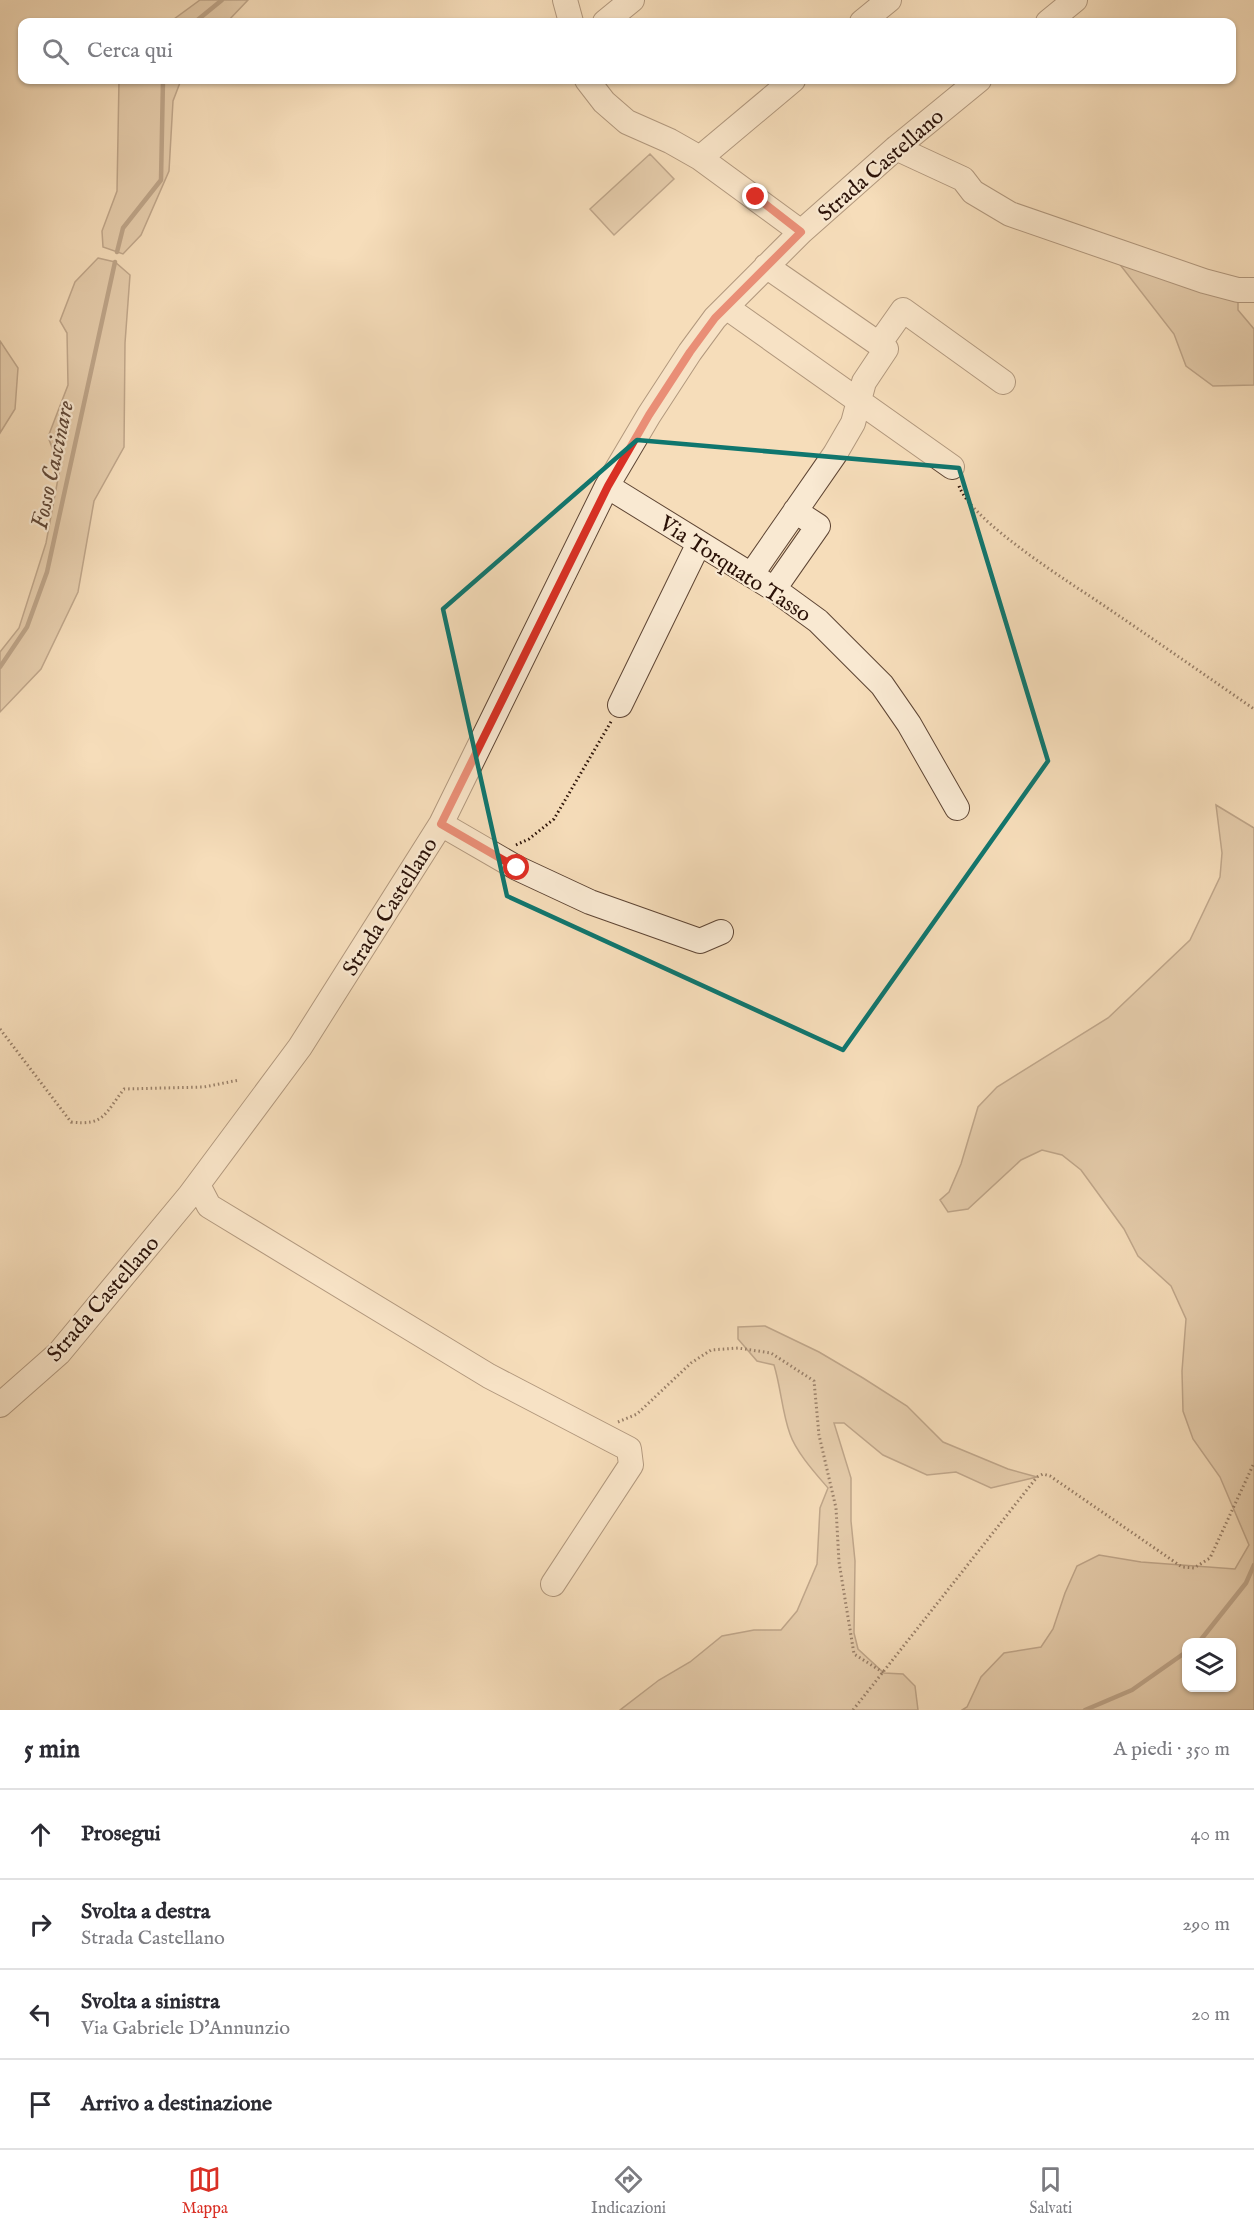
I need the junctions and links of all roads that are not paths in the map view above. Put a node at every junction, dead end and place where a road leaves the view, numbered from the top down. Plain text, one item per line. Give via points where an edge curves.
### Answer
1 (565, 0) edge
2 (632, 0) edge
3 (1075, 0) edge
4 (570, 18) edge
5 (610, 18) edge
6 (1053, 18) edge
7 (590, 84) edge
8 (788, 84) edge
9 (975, 84) edge
10 (896, 148) junction
11 (700, 158) junction
12 (801, 232) junction
13 (766, 266) junction
14 (1254, 290) edge
15 (726, 307) junction
16 (879, 344) junction
17 (1003, 382) dead end
18 (859, 401) junction
19 (952, 467) road end
20 (608, 486) junction
21 (795, 511) junction
22 (699, 543) junction
23 (751, 575) junction
24 (774, 589) junction
25 (620, 705) road end
26 (957, 807) dead end
27 (441, 824) junction
28 (721, 932) dead end
29 (198, 1185) junction
30 (0, 1405) edge
31 (553, 1584) dead end

1 - 4 street
2 - 5 street
3 - 6 street
7 - 11 street via 627,122
8 - 11 street
9 - 10 street, Strada Castellano
10 - 12 street, Strada Castellano
10 - 14 street via 963,178 973,192 1011,214 1204,281
11 - 12 street
12 - 13 street, Strada Castellano
13 - 15 street, Strada Castellano
13 - 16 street
15 - 18 street
15 - 20 street, Strada Castellano via 681,365
16 - 17 street via 903,310
16 - 18 street via 886,349 864,382
18 - 19 street
18 - 21 street via 853,423 835,454
20 - 22 street, Via Torquato Tasso
20 - 27 street, Strada Castellano
21 - 23 street
21 - 24 street via 818,526
22 - 23 street, Via Torquato Tasso
22 - 25 street
23 - 24 street, Via Torquato Tasso
24 - 26 street, Via Torquato Tasso via 818,621 882,685
27 - 28 street via 517,868 590,902 700,941
27 - 29 street, Strada Castellano via 300,1047
29 - 30 street, Strada Castellano via 59,1353
29 - 31 street via 209,1206 489,1376 629,1449 631,1465

